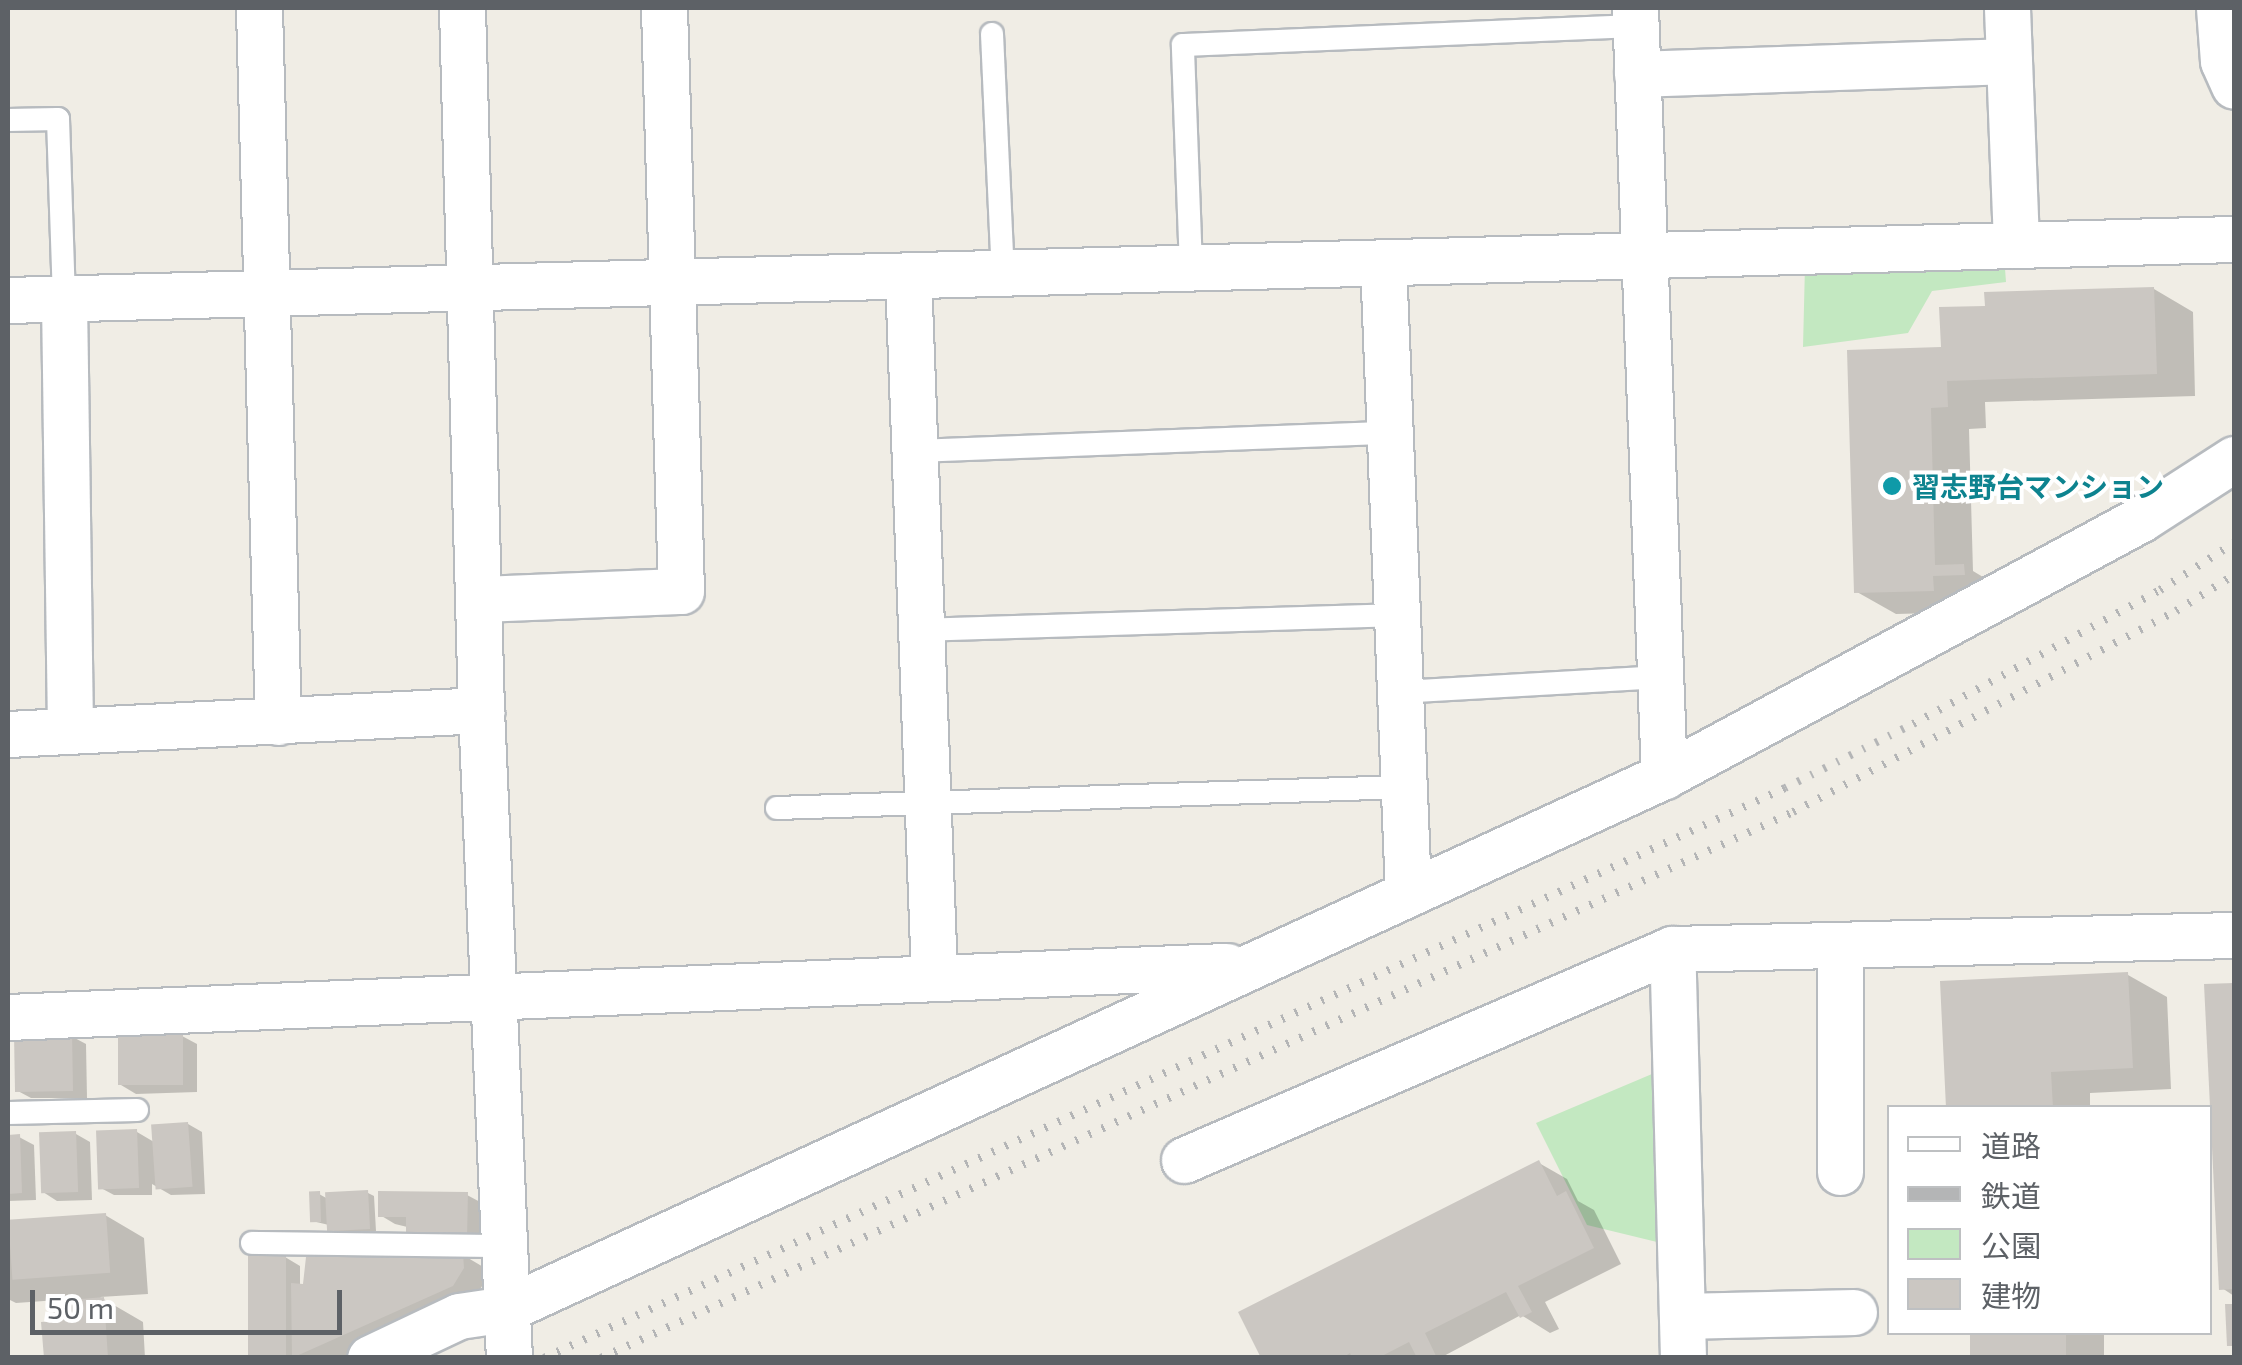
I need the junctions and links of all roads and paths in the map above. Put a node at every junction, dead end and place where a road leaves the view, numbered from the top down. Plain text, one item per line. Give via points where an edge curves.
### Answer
1 (259, 8) edge
2 (462, 8) edge
3 (664, 8) edge
4 (2007, 8) edge
5 (2219, 8) edge
6 (1635, 17) edge
7 (992, 34) dead end
8 (2009, 61) junction
9 (1638, 74) junction
10 (2234, 86) edge
11 (8, 120) edge
12 (2234, 238) edge
13 (2016, 245) junction
14 (1644, 255) junction
15 (1383, 262) junction
16 (1191, 268) junction
17 (1003, 273) junction
18 (908, 276) junction
19 (671, 282) junction
20 (470, 288) junction
21 (268, 293) junction
22 (64, 299) junction
23 (8, 300) edge
24 (1390, 433) junction
25 (914, 451) junction
26 (2234, 459) edge
27 (479, 599) junction
28 (1397, 615) junction
29 (921, 630) junction
30 (1660, 677) junction
31 (1400, 692) junction
32 (481, 710) junction
33 (278, 722) junction
34 (70, 731) junction
35 (8, 734) edge
36 (1664, 776) junction
37 (1404, 787) junction
38 (927, 802) junction
39 (777, 808) dead end
40 (1408, 894) junction
41 (2234, 935) edge
42 (1840, 946) junction
43 (1672, 949) junction
44 (1249, 966) junction
45 (934, 976) junction
46 (495, 998) junction
47 (8, 1017) edge
48 (136, 1110) dead end
49 (8, 1113) edge
50 (1184, 1160) dead end
51 (1840, 1172) dead end
52 (252, 1243) dead end
53 (502, 1246) junction
54 (506, 1308) junction
55 (1854, 1312) dead end
56 (1683, 1336) edge
57 (370, 1358) edge
58 (509, 1358) edge

1 - 21 street
2 - 20 street
3 - 19 street
4 - 8 street
5 - 10 street via 2223,60
6 - 9 street
6 - 16 lane via 1183,46
7 - 17 lane
8 - 9 street
8 - 13 street
9 - 14 street
11 - 22 lane via 58,119
12 - 13 street
13 - 14 street
14 - 15 street
14 - 30 street
15 - 16 street
15 - 24 street
16 - 17 street
17 - 18 street
18 - 19 street
18 - 25 street
19 - 20 street
19 - 27 street via 681,591
20 - 21 street
20 - 27 street
21 - 22 street
21 - 33 street
22 - 23 street
22 - 34 street
24 - 25 lane
24 - 28 street
25 - 29 street
26 - 36 street via 2140,519
27 - 32 street
28 - 29 lane
28 - 31 street
29 - 38 street
30 - 31 lane
30 - 36 street
31 - 37 street
32 - 33 street
32 - 46 street
33 - 34 street
34 - 35 street
36 - 40 street
37 - 38 lane
37 - 40 street
38 - 39 lane
38 - 45 street
40 - 44 street
41 - 42 street
42 - 43 street
42 - 51 street
43 - 50 street
43 - 56 street
44 - 45 street
44 - 54 street
45 - 46 street
46 - 47 street
46 - 53 street
48 - 49 lane
52 - 53 lane
53 - 54 street
54 - 57 street via 459,1316
54 - 58 street
55 - 56 street

